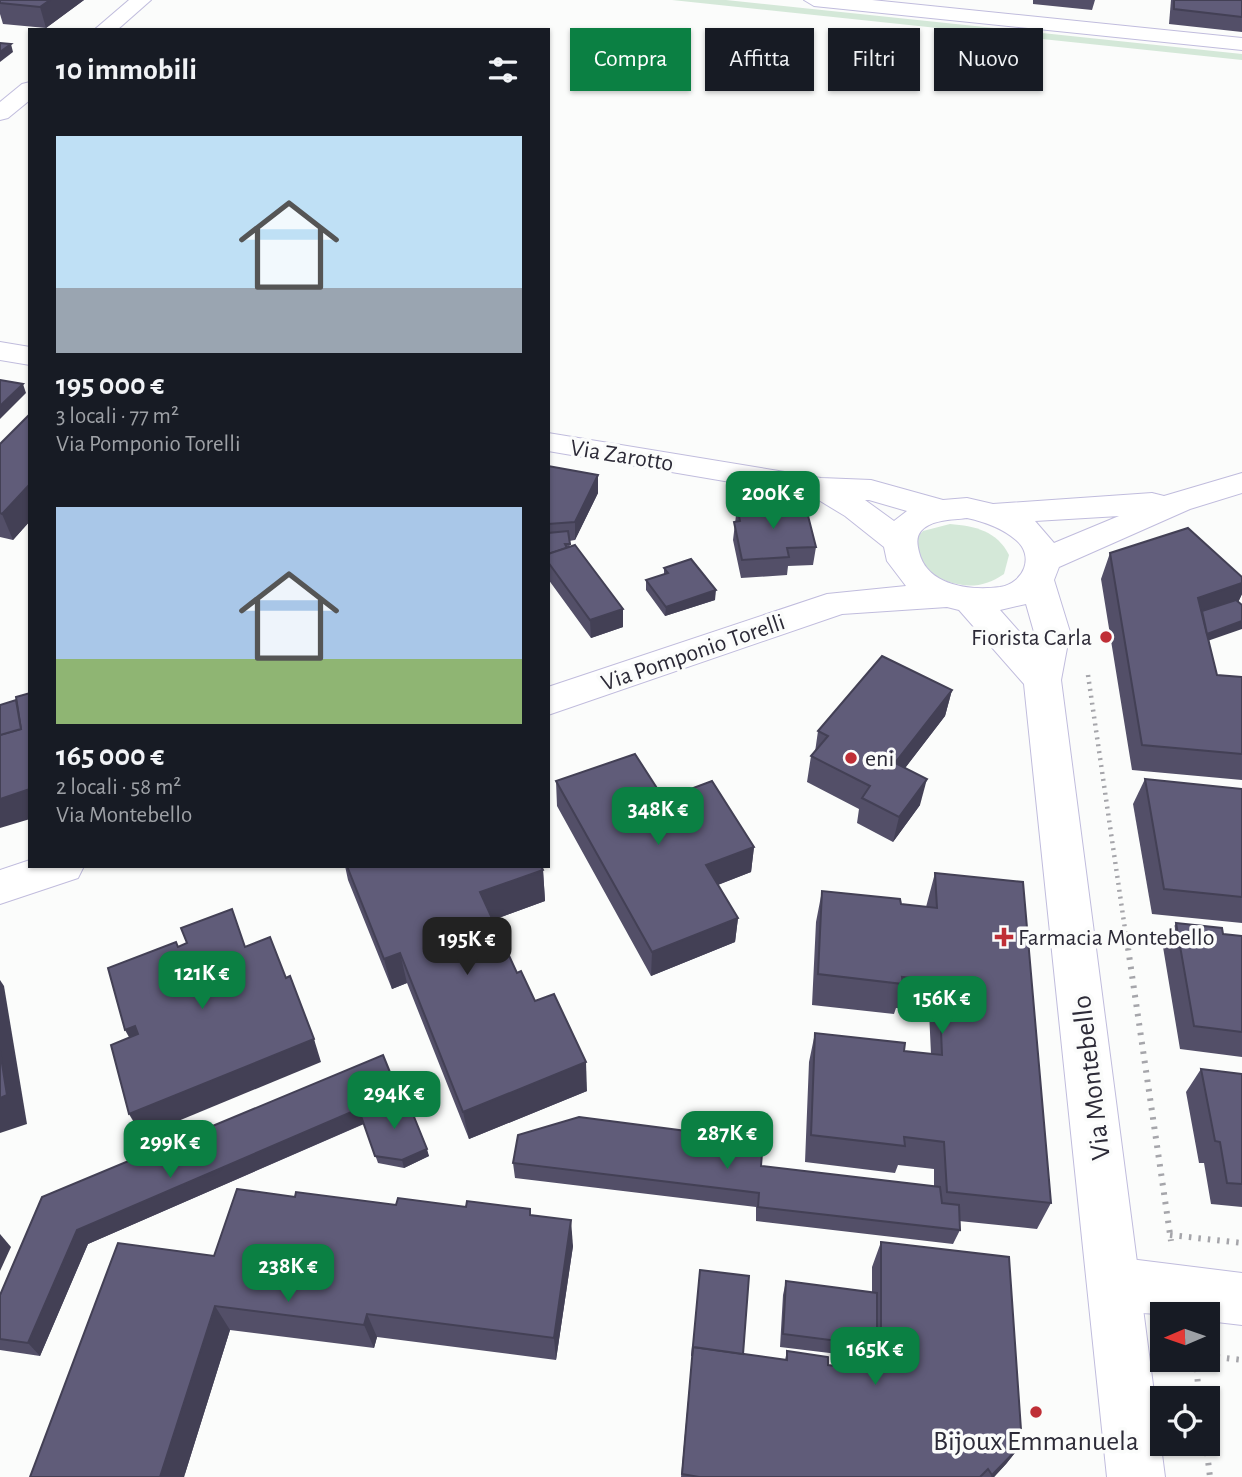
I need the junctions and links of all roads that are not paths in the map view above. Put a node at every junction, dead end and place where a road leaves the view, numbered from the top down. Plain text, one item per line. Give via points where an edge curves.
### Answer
1 (141, 0) edge
2 (814, 0) edge
3 (106, 28) edge
4 (1242, 44) edge
5 (28, 91) edge
6 (0, 113) edge
7 (0, 351) edge
8 (28, 356) edge
9 (550, 442) edge
10 (1242, 483) edge
11 (821, 488) junction
12 (1179, 502) junction
13 (940, 510) junction
14 (994, 514) junction
15 (900, 550) junction
16 (1040, 570) junction
17 (958, 597) junction
18 (839, 602) junction
19 (1042, 680) junction
20 (550, 700) edge
21 (58, 868) edge
22 (0, 887) edge
23 (1114, 1283) junction
24 (1242, 1298) edge
25 (1136, 1477) edge

1 - 3 street
2 - 4 street
5 - 6 street
7 - 8 street
9 - 11 street, Via Zarotto
10 - 12 street
11 - 13 street, Via Zarotto via 871,490
11 - 15 street, Via Zarotto via 857,509
12 - 14 street
12 - 16 street
13 - 14 street, Via Pomponio Torelli via 967,508
13 - 15 street, Via Pomponio Torelli via 912,522 903,531
14 - 16 street, Via Pomponio Torelli via 1029,534 1039,547
15 - 17 street via 912,575
15 - 18 street, Via Pomponio Torelli
16 - 17 street, Via Pomponio Torelli via 1010,597
16 - 19 street, Via Montebello via 1052,632
17 - 18 street, Via Pomponio Torelli
17 - 19 street
18 - 20 street, Via Pomponio Torelli
19 - 23 street, Via Montebello
21 - 22 street
23 - 24 street
23 - 25 street, Via Montebello

